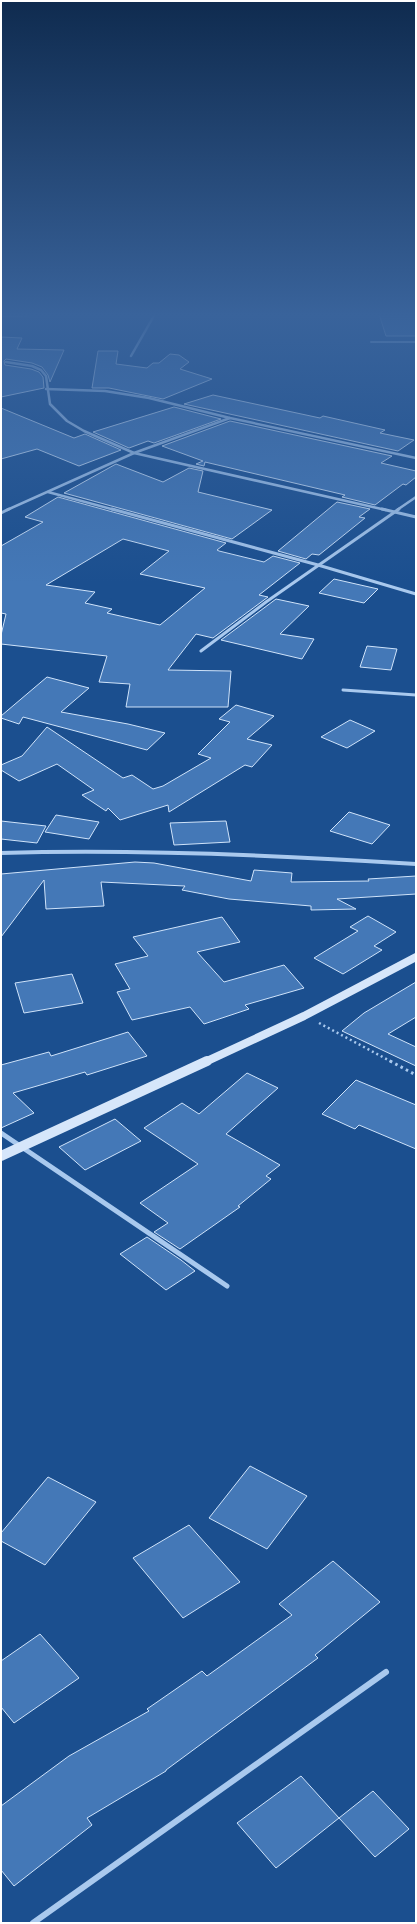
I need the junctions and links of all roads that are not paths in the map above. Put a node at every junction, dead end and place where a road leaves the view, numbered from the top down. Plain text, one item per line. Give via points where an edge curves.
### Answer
1 (50, 404) edge
2 (170, 404) edge
3 (230, 418) junction
4 (134, 453) junction
5 (416, 458) edge
6 (48, 492) junction
7 (416, 497) edge
8 (1, 512) edge
9 (394, 512) junction
10 (416, 518) edge
11 (318, 565) junction
12 (416, 594) edge
13 (201, 651) dead end
14 (343, 690) dead end
15 (416, 695) edge
16 (1, 853) edge
17 (416, 864) edge
18 (416, 957) edge
19 (1, 1133) edge
20 (22, 1146) junction
21 (1, 1156) edge
22 (227, 1286) dead end
23 (386, 1672) dead end
24 (33, 1923) edge

1 - 4 street via 67,421 84,431
2 - 3 street
3 - 4 street
3 - 5 street
4 - 6 street
4 - 9 street
6 - 8 street
6 - 11 street
7 - 9 street
9 - 10 street
9 - 11 street
11 - 12 street
11 - 13 street
14 - 15 street
16 - 17 street via 171,852 300,856
18 - 20 street via 304,1016
19 - 20 street
20 - 21 street
20 - 22 street
23 - 24 street

